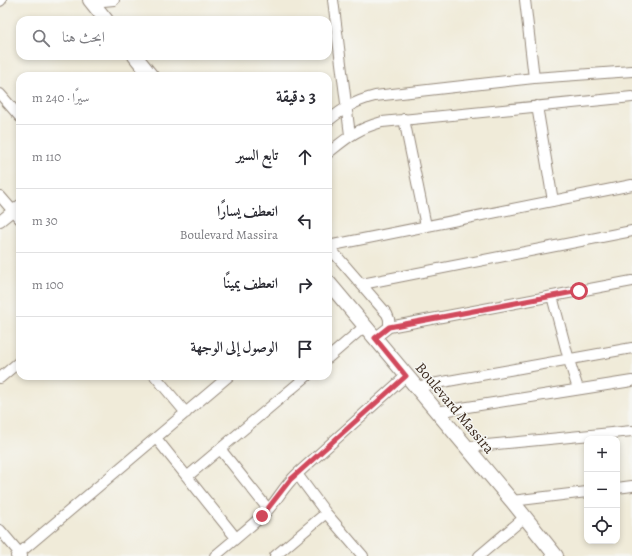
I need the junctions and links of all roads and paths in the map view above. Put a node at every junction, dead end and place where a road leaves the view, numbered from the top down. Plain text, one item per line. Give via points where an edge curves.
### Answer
1 (114, 0) edge
2 (333, 0) edge
3 (525, 0) edge
4 (91, 1) edge
5 (103, 16) edge
6 (138, 60) edge
7 (632, 71) edge
8 (148, 72) edge
9 (534, 78) junction
10 (0, 94) edge
11 (632, 97) edge
12 (347, 106) junction
13 (537, 106) junction
14 (16, 113) edge
15 (332, 118) edge
16 (404, 119) junction
17 (350, 135) junction
18 (332, 150) edge
19 (632, 185) edge
20 (0, 196) edge
21 (553, 201) junction
22 (16, 208) edge
23 (0, 221) edge
24 (426, 226) junction
25 (632, 230) edge
26 (332, 245) edge
27 (332, 250) edge
28 (632, 281) edge
29 (362, 284) junction
30 (332, 290) edge
31 (552, 296) junction
32 (365, 326) junction
33 (389, 327) junction
34 (375, 338) junction
35 (632, 348) edge
36 (332, 355) edge
37 (569, 360) junction
38 (16, 364) edge
39 (0, 378) edge
40 (158, 380) edge
41 (225, 380) edge
42 (302, 380) edge
43 (632, 381) edge
44 (411, 382) junction
45 (578, 389) junction
46 (436, 412) junction
47 (186, 413) junction
48 (632, 431) edge
49 (156, 438) junction
50 (466, 447) junction
51 (220, 450) junction
52 (297, 474) junction
53 (188, 476) junction
54 (632, 486) edge
55 (620, 488) edge
56 (584, 492) edge
57 (512, 501) junction
58 (268, 509) junction
59 (326, 513) junction
60 (525, 517) junction
61 (0, 530) edge
62 (236, 538) junction
63 (19, 555) edge
64 (215, 556) edge
65 (275, 556) edge
66 (363, 556) edge
67 (479, 556) edge
68 (556, 556) edge

1 - 4 street
2 - 12 street
3 - 9 street
4 - 5 main road
6 - 8 main road
7 - 9 street
9 - 12 street via 375,96
10 - 14 street
11 - 13 street
12 - 15 street
12 - 17 street
13 - 16 street
13 - 21 street
16 - 17 street via 375,124
16 - 24 street
17 - 18 street
19 - 21 street
20 - 22 street
21 - 24 street
22 - 23 street
24 - 26 street
25 - 29 street
27 - 29 street
28 - 31 street
29 - 33 street via 387,314
30 - 32 main road, Boulevard Massira
31 - 33 street
31 - 37 street
32 - 34 main road, Boulevard Massira
32 - 36 street
33 - 34 street
34 - 44 main road, Boulevard Massira
35 - 37 street
37 - 44 street
37 - 45 street
38 - 39 street
40 - 47 street
41 - 47 street
42 - 51 street
43 - 45 street
44 - 46 main road, Boulevard Massira
44 - 52 street
45 - 46 street
46 - 50 main road, Boulevard Massira
47 - 49 street
48 - 50 street
49 - 53 street
49 - 63 street
50 - 57 main road, Boulevard Massira
51 - 53 street
51 - 58 street
52 - 58 street via 284,486
52 - 59 street
53 - 62 street
54 - 55 street
56 - 57 street
57 - 60 main road, Boulevard Massira
58 - 62 street
59 - 65 street
59 - 66 street
60 - 67 street
60 - 68 main road, Boulevard Massira
61 - 63 street
62 - 64 street

